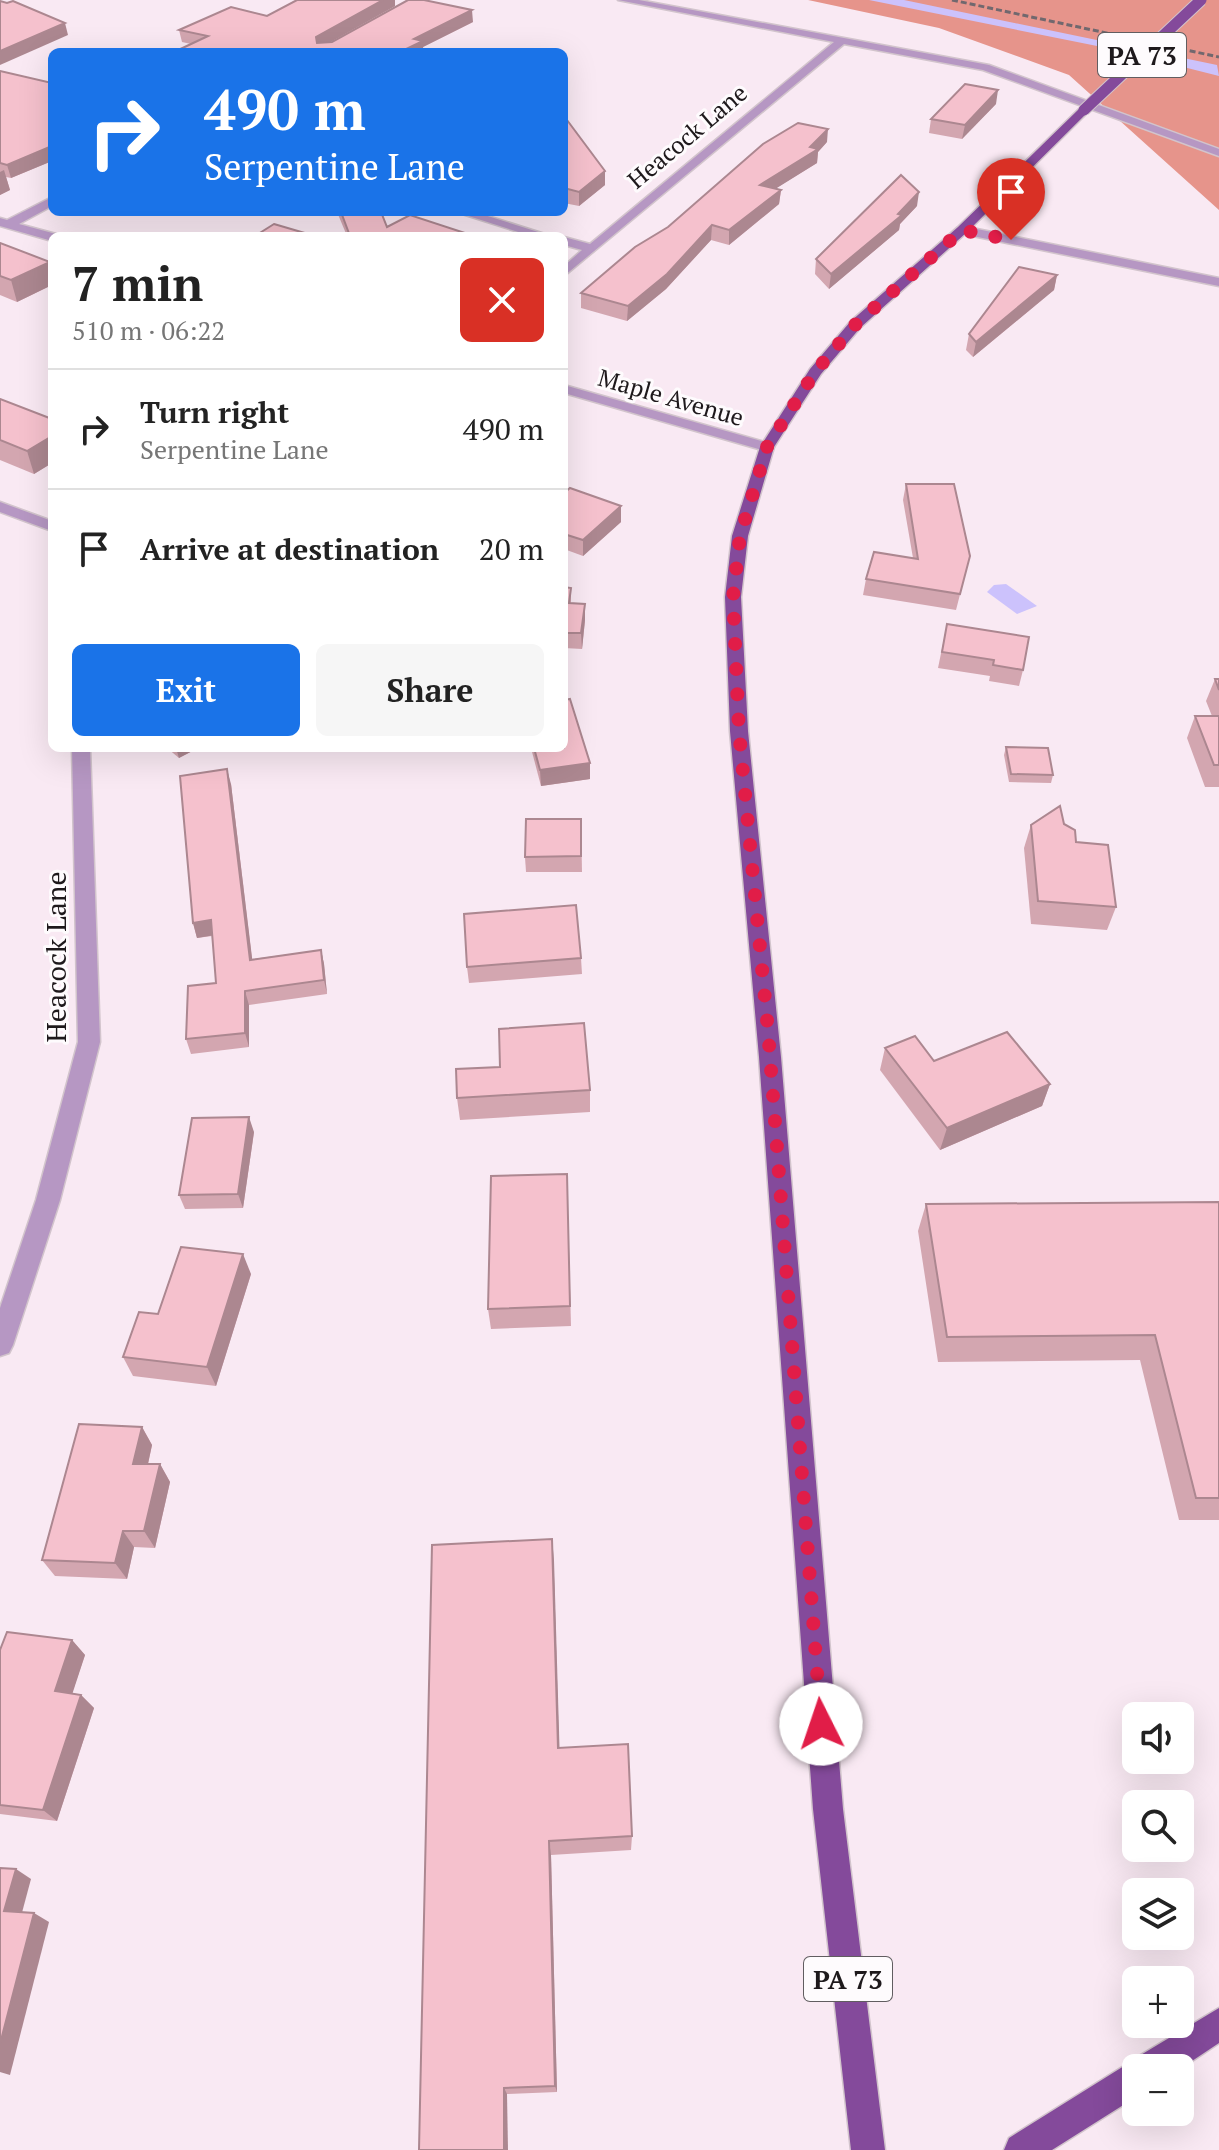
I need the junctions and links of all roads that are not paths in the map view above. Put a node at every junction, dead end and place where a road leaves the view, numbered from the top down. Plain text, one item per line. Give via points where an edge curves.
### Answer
1 (623, 0) edge
2 (1201, 0) edge
3 (843, 40) junction
4 (1219, 153) edge
5 (48, 203) edge
6 (476, 216) edge
7 (5, 223) edge
8 (962, 230) junction
9 (531, 232) edge
10 (48, 236) edge
11 (568, 242) edge
12 (592, 249) junction
13 (568, 269) edge
14 (1219, 282) edge
15 (568, 390) edge
16 (767, 447) junction
17 (0, 507) edge
18 (48, 525) edge
19 (81, 752) edge
20 (0, 1345) edge
21 (1219, 2024) edge
22 (1173, 2054) edge
23 (1122, 2087) edge
24 (868, 2150) edge
25 (1021, 2150) edge

1 - 3 street
2 - 8 main road, PA 73, bridge
3 - 4 street via 1007,73
3 - 12 street, Heacock Lane
5 - 7 street
6 - 9 street
7 - 10 street
8 - 14 street
8 - 16 main road, PA 73 via 855,325 815,372
11 - 12 street
12 - 13 street, Heacock Lane
15 - 16 street, Maple Avenue
16 - 24 main road, PA 73 via 740,536 735,581 739,731 769,1043 828,1809
17 - 18 street
19 - 20 street, Heacock Lane via 89,1042 48,1200
21 - 22 main road
23 - 25 main road

